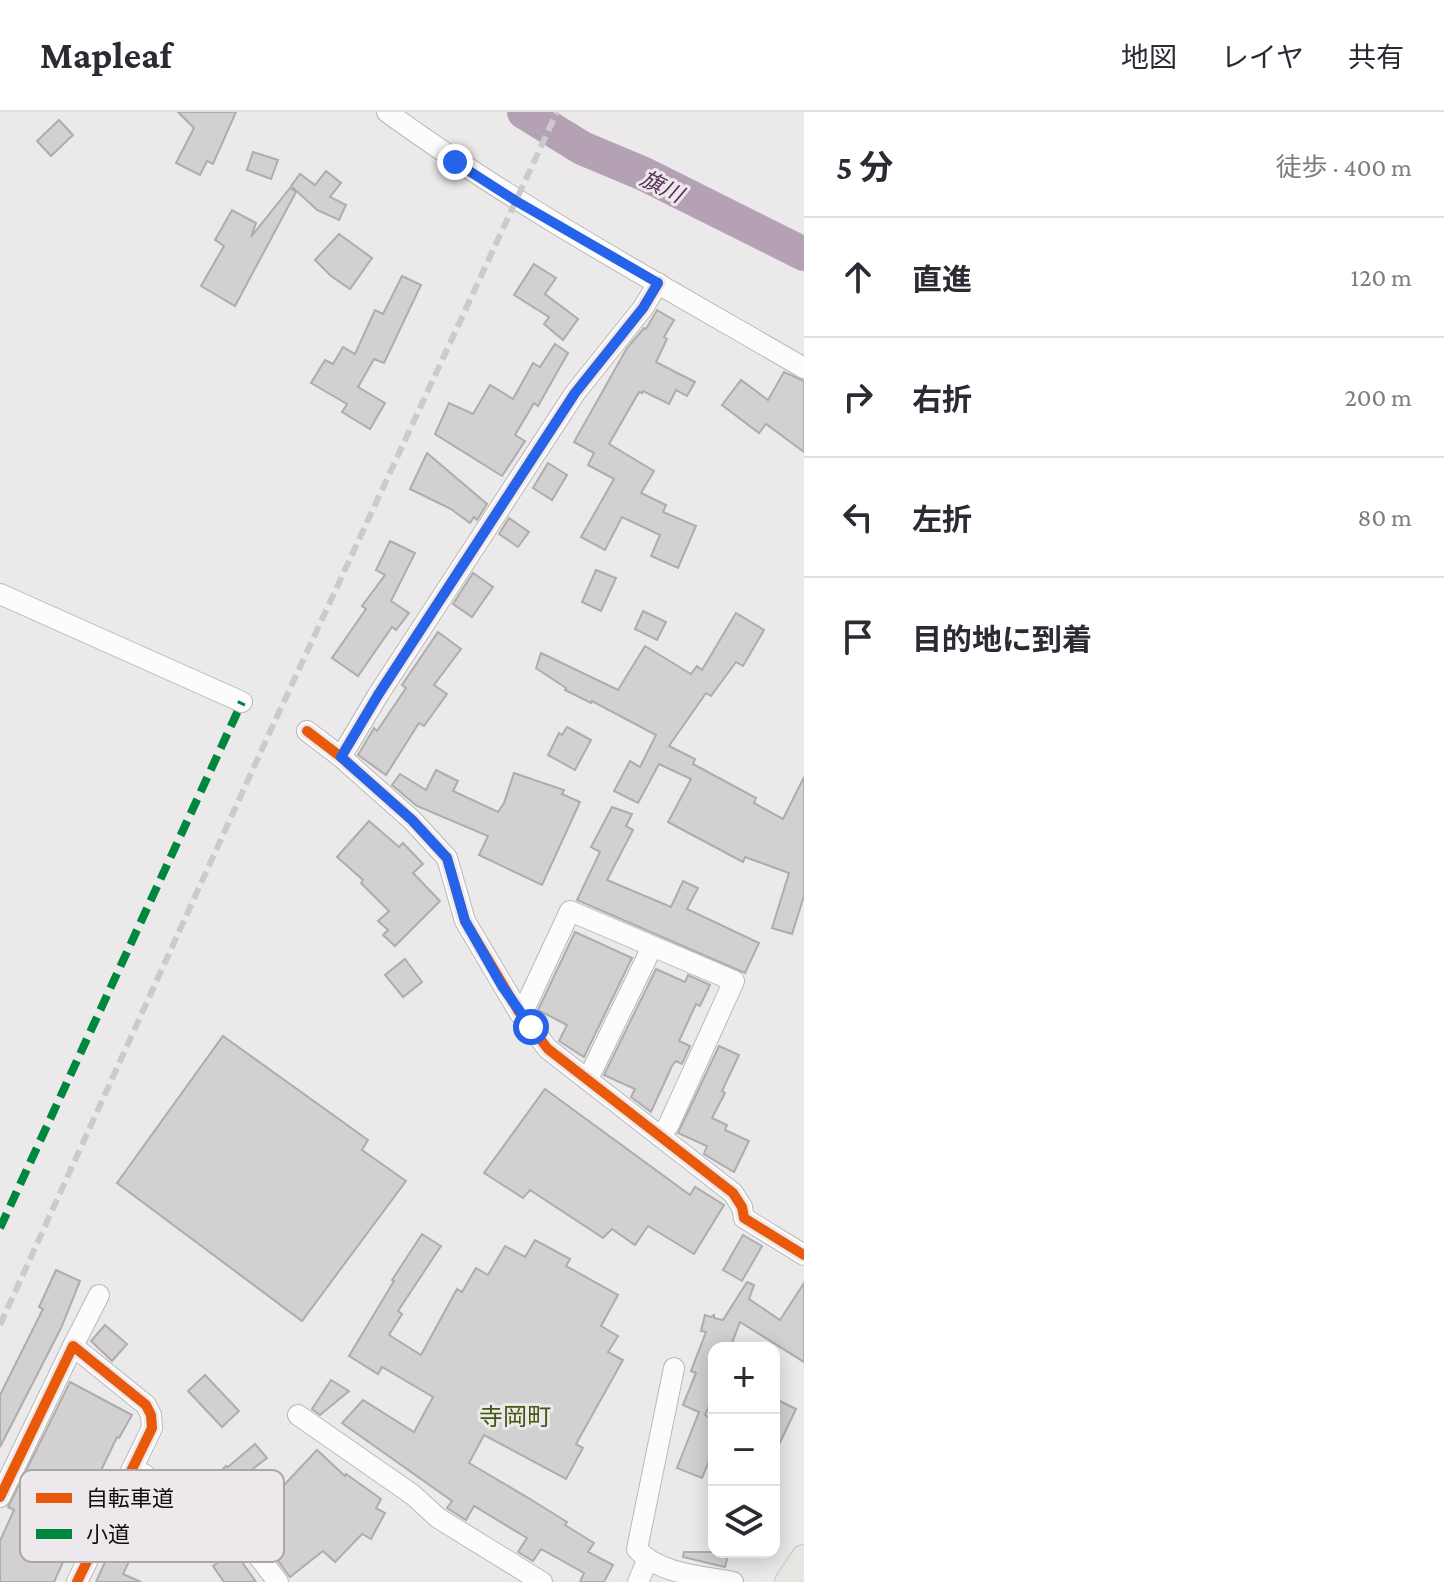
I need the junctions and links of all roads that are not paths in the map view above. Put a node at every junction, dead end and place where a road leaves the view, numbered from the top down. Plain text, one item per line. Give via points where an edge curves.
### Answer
1 (387, 112) edge
2 (658, 283) junction
3 (804, 368) edge
4 (0, 594) edge
5 (242, 702) dead end
6 (307, 731) dead end
7 (341, 757) junction
8 (652, 947) junction
9 (519, 1012) junction
10 (588, 1079) junction
11 (661, 1136) junction
12 (804, 1255) edge
13 (99, 1295) dead end
14 (73, 1346) junction
15 (674, 1368) dead end
16 (298, 1415) dead end
17 (133, 1468) joint
18 (136, 1470) edge
19 (0, 1497) edge
20 (647, 1561) junction
21 (87, 1562) edge
22 (263, 1562) edge
23 (77, 1582) edge
24 (278, 1582) edge
25 (542, 1582) edge
26 (638, 1582) edge
27 (733, 1582) edge

1 - 2 street via 516,201
2 - 3 street
2 - 7 street via 575,393
4 - 5 street
6 - 7 street
7 - 9 street via 447,858 465,921
8 - 9 street via 570,911
8 - 10 street
8 - 11 street via 734,981
9 - 10 street via 548,1049
10 - 11 street
11 - 12 street via 733,1193 744,1218
13 - 14 street
14 - 17 street via 146,1405 151,1415 152,1428
14 - 19 street
15 - 20 street via 637,1540
16 - 25 street via 438,1518
17 - 18 street
20 - 26 street
20 - 27 street
21 - 23 street
22 - 24 street

